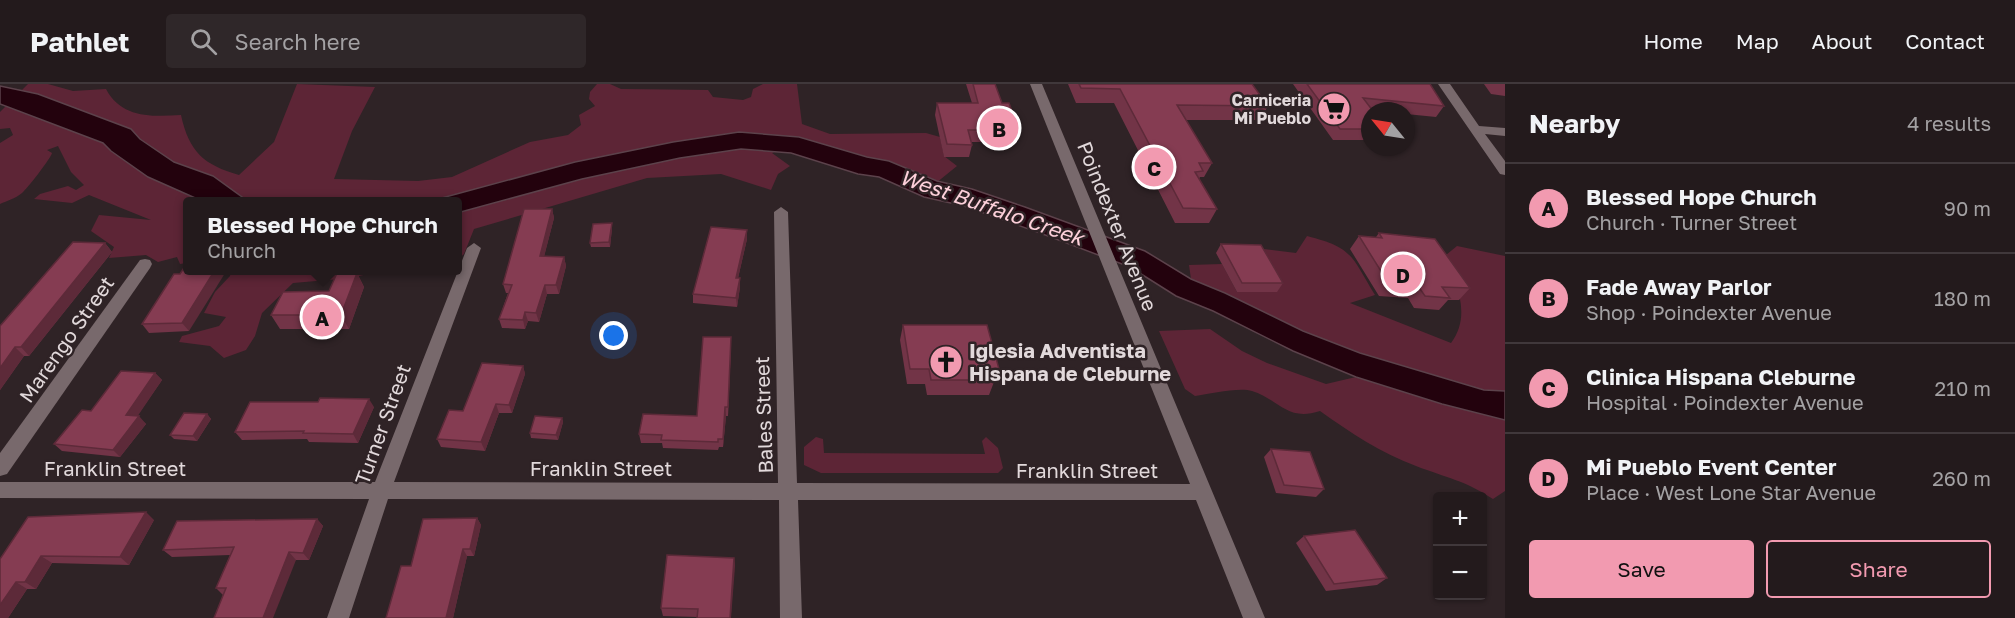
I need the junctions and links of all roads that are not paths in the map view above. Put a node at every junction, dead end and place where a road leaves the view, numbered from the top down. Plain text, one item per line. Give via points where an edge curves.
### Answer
1 (1036, 84) edge
2 (1444, 84) edge
3 (1476, 129) junction
4 (1505, 132) edge
5 (1505, 171) edge
6 (781, 212) dead end
7 (474, 248) dead end
8 (145, 264) dead end
9 (0, 468) edge
10 (0, 490) edge
11 (381, 491) junction
12 (788, 491) junction
13 (1202, 492) junction
14 (338, 618) edge
15 (791, 618) edge
16 (1254, 618) edge

1 - 13 street, Poindexter Avenue
2 - 3 street
3 - 4 street
3 - 5 street
6 - 12 street, Bales Street
7 - 11 street, Turner Street
8 - 9 street, Marengo Street
10 - 11 street, Franklin Street
11 - 12 street, Franklin Street
11 - 14 street, Turner Street
12 - 13 street, Franklin Street
12 - 15 street, Bales Street
13 - 16 street, Poindexter Avenue

